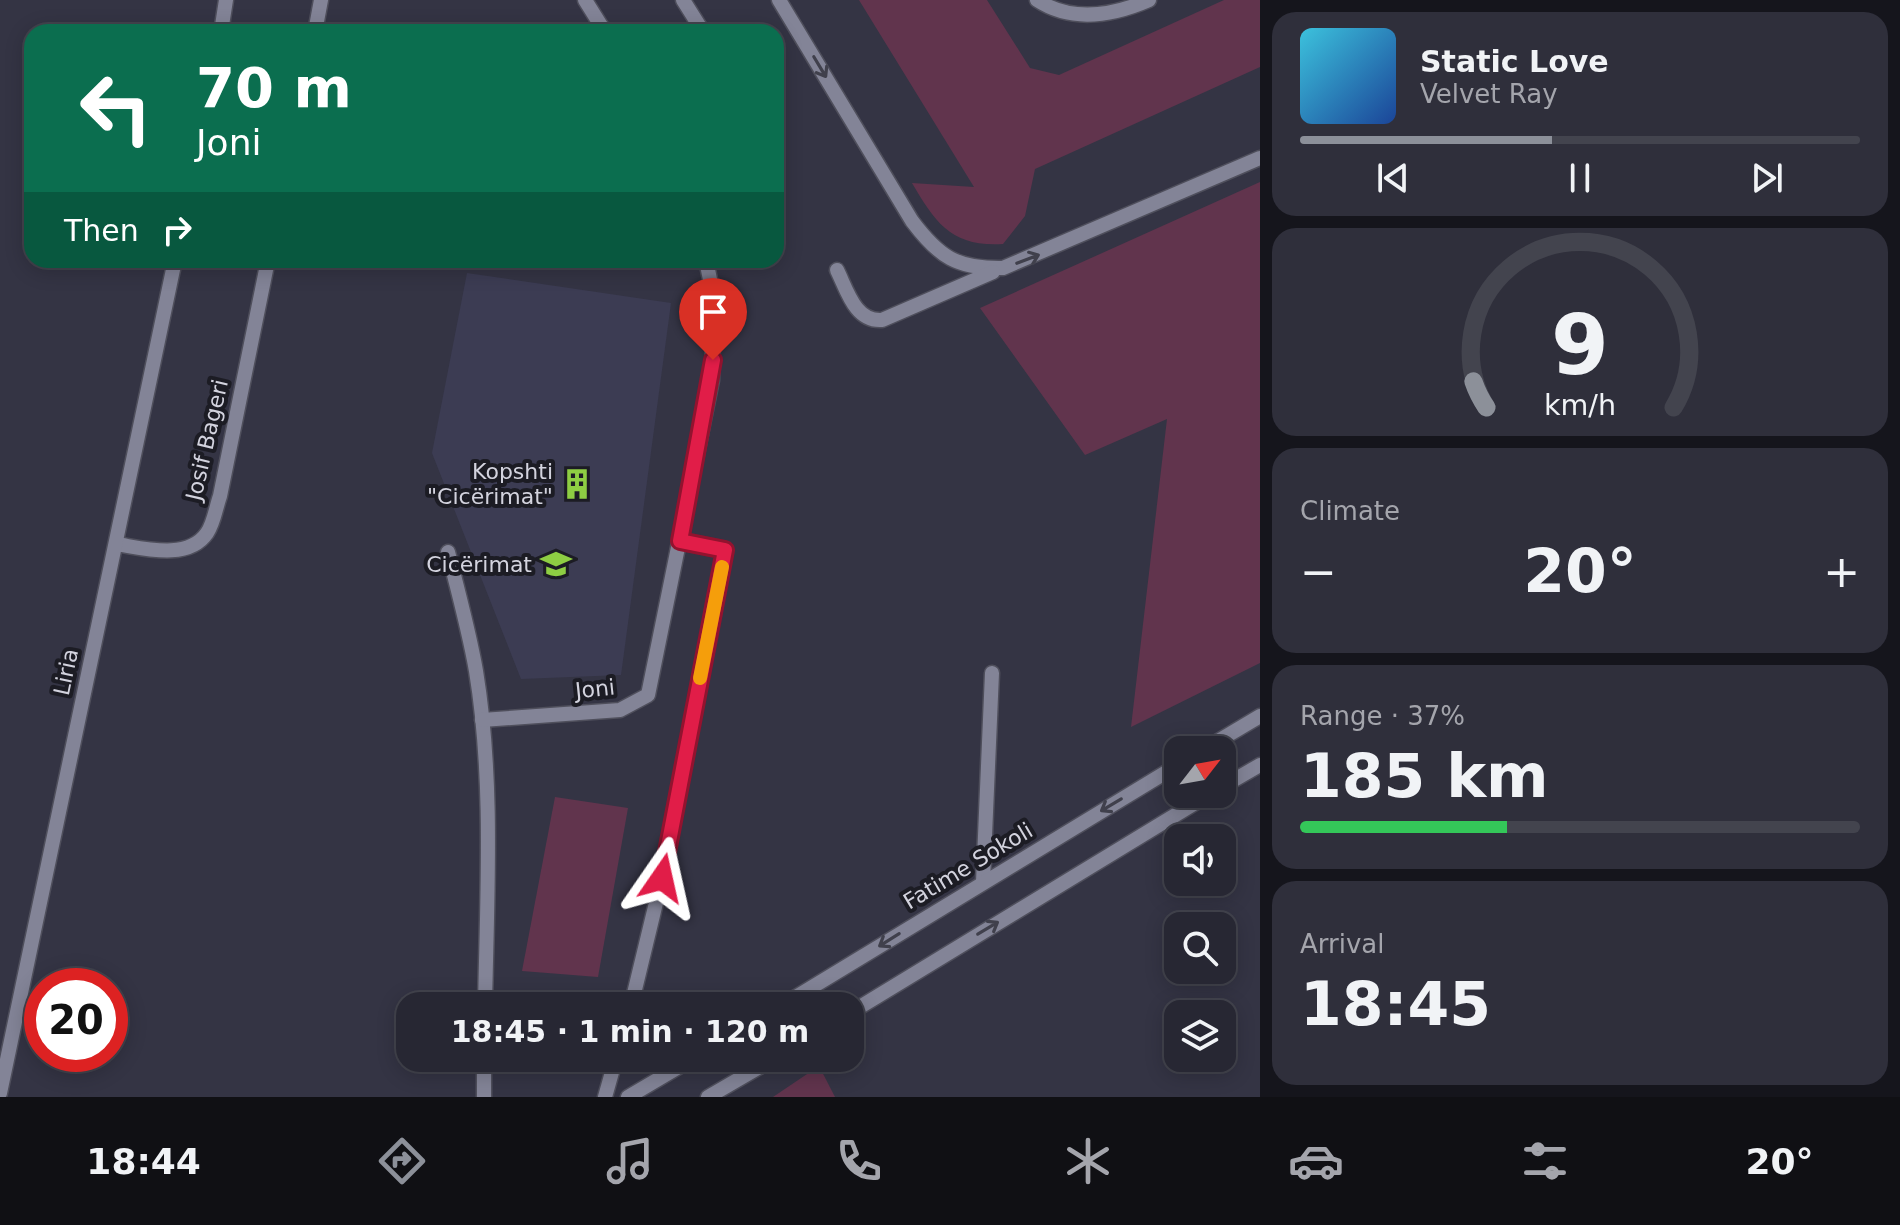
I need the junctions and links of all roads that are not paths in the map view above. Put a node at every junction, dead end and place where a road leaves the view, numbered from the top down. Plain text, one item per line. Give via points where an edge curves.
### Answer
1 (226, 0) edge
2 (321, 0) edge
3 (585, 0) edge
4 (683, 0) edge
5 (779, 0) edge
6 (1037, 0) edge
7 (1149, 0) edge
8 (222, 24) edge
9 (316, 24) edge
10 (601, 24) edge
11 (698, 24) edge
12 (1260, 158) edge
13 (173, 268) edge
14 (266, 268) edge
15 (708, 268) edge
16 (1003, 268) junction
17 (837, 270) dead end
18 (680, 541) junction
19 (116, 544) junction
20 (448, 552) dead end
21 (992, 673) dead end
22 (1260, 716) edge
23 (482, 720) junction
24 (1226, 736) edge
25 (1260, 765) edge
26 (1164, 773) edge
27 (1236, 779) edge
28 (1187, 808) edge
29 (983, 882) junction
30 (485, 992) edge
31 (634, 992) edge
32 (804, 992) edge
33 (864, 1004) edge
34 (484, 1072) edge
35 (612, 1072) edge
36 (670, 1072) edge
37 (751, 1072) edge
38 (0, 1093) edge
39 (484, 1097) edge
40 (605, 1097) edge
41 (628, 1097) edge
42 (708, 1097) edge

1 - 8 street
2 - 9 street
3 - 10 street
4 - 11 street
5 -> 16 street via 929,243 953,262 977,269
6 - 7 street via 1087,16
16 -> 12 street
13 - 19 street, Liria
14 - 19 street, Josif Bageri via 208,532 181,549
15 - 18 street, Joni via 714,299 712,380
16 - 17 street via 872,321 859,312
18 - 23 street, Joni via 648,695 620,710
18 - 31 street via 725,550 662,878
19 - 38 street, Liria
20 - 23 street
21 - 29 street
22 - 24 street
23 - 30 street via 487,785
25 - 27 street
26 -> 29 street, Fatime Sokoli
33 -> 28 street
29 -> 32 street, Fatime Sokoli
34 - 39 street
35 - 40 street
36 - 41 street
37 - 42 street

